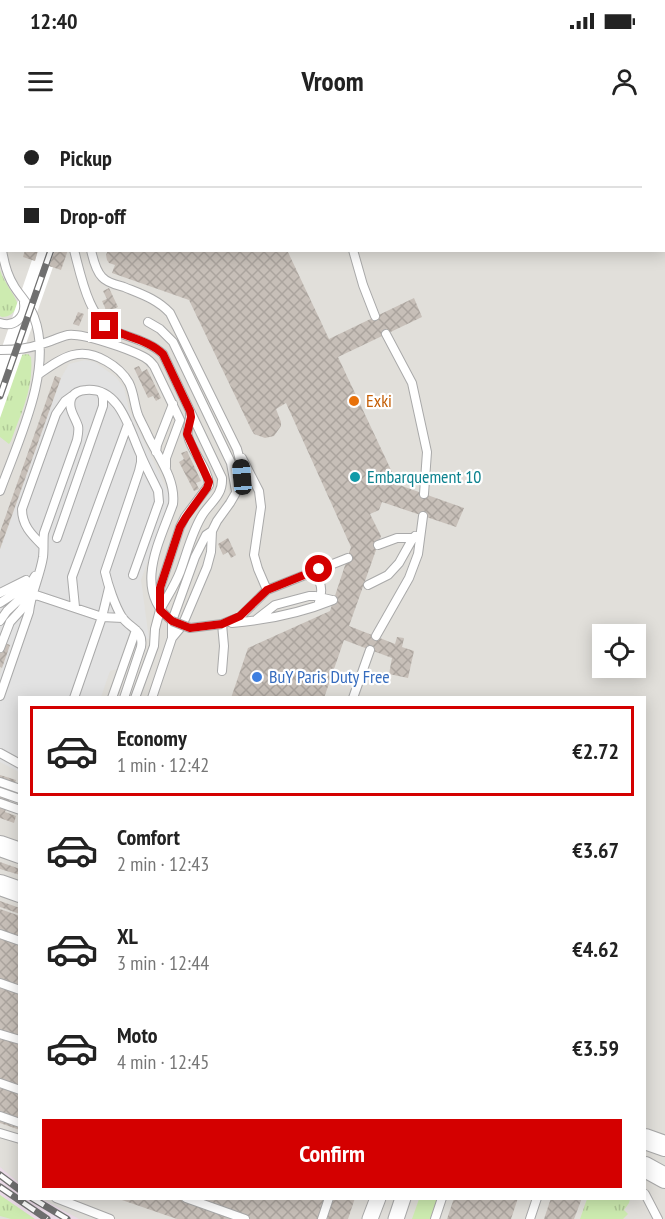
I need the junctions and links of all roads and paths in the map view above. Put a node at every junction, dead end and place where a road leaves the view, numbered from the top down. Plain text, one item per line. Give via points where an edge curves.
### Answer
1 (2, 252) edge
2 (75, 252) edge
3 (91, 252) edge
4 (354, 252) edge
5 (23, 298) junction
6 (375, 316) dead end
7 (148, 322) dead end
8 (0, 323) edge
9 (386, 334) dead end
10 (39, 345) junction
11 (0, 350) edge
12 (39, 374) junction
13 (101, 392) junction
14 (75, 393) junction
15 (173, 404) junction
16 (190, 411) junction
17 (128, 424) junction
18 (237, 449) junction
19 (156, 452) junction
20 (140, 454) junction
21 (166, 469) junction
22 (0, 491) edge
23 (236, 491) junction
24 (424, 494) dead end
25 (423, 516) dead end
26 (421, 527) junction
27 (212, 531) junction
28 (57, 538) dead end
29 (414, 538) junction
30 (42, 545) junction
31 (378, 545) dead end
32 (348, 558) dead end
33 (40, 567) junction
34 (133, 575) dead end
35 (301, 576) junction
36 (108, 583) junction
37 (368, 585) dead end
38 (267, 590) junction
39 (0, 593) edge
40 (30, 598) junction
41 (321, 598) junction
42 (0, 603) edge
43 (75, 607) junction
44 (314, 608) junction
45 (160, 610) junction
46 (102, 617) junction
47 (123, 618) junction
48 (0, 621) edge
49 (172, 621) junction
50 (253, 621) junction
51 (222, 624) junction
52 (182, 626) junction
53 (136, 630) junction
54 (376, 636) dead end
55 (172, 638) junction
56 (0, 648) edge
57 (370, 650) dead end
58 (222, 671) dead end
59 (0, 696) edge
60 (75, 696) edge
61 (113, 696) edge
62 (125, 696) edge
63 (136, 696) edge
64 (153, 696) edge
65 (354, 696) edge
66 (0, 753) edge
67 (18, 763) edge
68 (0, 782) edge
69 (18, 788) edge
70 (0, 792) edge
71 (18, 798) edge
72 (0, 803) edge
73 (18, 809) edge
74 (0, 846) edge
75 (18, 852) edge
76 (0, 885) edge
77 (18, 891) edge
78 (0, 934) edge
79 (18, 940) edge
80 (0, 983) edge
81 (18, 989) edge
82 (0, 1034) edge
83 (18, 1039) edge
84 (0, 1083) edge
85 (18, 1089) edge
86 (0, 1116) edge
87 (18, 1122) edge
88 (0, 1133) edge
89 (18, 1138) edge
90 (646, 1139) edge
91 (665, 1146) edge
92 (646, 1168) edge
93 (665, 1178) edge
94 (646, 1196) edge
95 (61, 1200) edge
96 (192, 1200) edge
97 (328, 1200) edge
98 (377, 1200) edge
99 (402, 1200) edge
100 (441, 1200) edge
101 (536, 1200) edge
102 (110, 1219) edge
103 (245, 1219) edge
104 (322, 1219) edge
105 (370, 1219) edge
106 (396, 1219) edge
107 (435, 1219) edge
108 (530, 1219) edge
109 (658, 1219) edge

1 - 5 lane via 8,275
2 - 16 lane via 99,320 113,331 163,354
3 - 18 lane via 102,278 150,297 170,313
4 - 6 lane
5 - 8 lane via 21,319 13,324
5 - 10 lane via 34,315
7 - 23 lane via 172,342 231,463
9 - 24 lane via 412,383 427,452
10 - 11 lane
10 - 12 lane
10 - 15 lane via 70,335 88,337 143,356 154,366
12 - 19 lane via 75,354 92,354 109,362 128,381 137,413
12 - 22 lane via 35,396
13 - 14 lane via 83,389
13 - 17 lane via 120,408
13 - 28 lane via 103,406
14 - 30 lane via 71,409 79,432
14 - 30 lane via 56,414 21,509 25,525
15 - 19 lane
15 - 21 lane via 180,420 166,458
16 - 45 lane via 187,434 209,485 180,527 160,588
16 - 45 lane via 222,483 219,494 199,520 179,575
17 - 20 lane
17 - 43 lane via 72,577
18 - 23 lane via 242,477
18 - 38 lane via 259,490 261,507 255,555
19 - 21 lane
20 - 34 lane via 158,491 159,502
20 - 36 lane via 139,471 105,572
21 - 45 lane via 175,493 150,579
23 - 27 lane
25 - 26 lane
26 - 29 lane
26 - 54 lane via 418,554 409,578
27 - 49 lane via 198,551
27 - 52 lane via 207,567
29 - 31 lane via 397,538
29 - 37 lane via 388,575
30 - 33 lane
32 - 35 lane
33 - 39 lane via 30,578
33 - 40 lane
33 - 42 lane via 28,584
33 - 48 lane via 23,596
35 - 38 lane
35 - 41 lane via 307,574 318,579
36 - 46 lane
36 - 47 lane
38 - 51 lane via 240,616
40 - 43 lane via 36,595
40 - 56 lane via 10,622
40 - 59 lane via 29,612
41 - 44 lane
41 - 44 lane via 333,600
41 - 50 lane via 275,605
43 - 46 lane
44 - 50 lane
45 - 49 lane
45 - 63 lane via 154,646
46 - 47 lane
46 - 60 lane
47 - 53 lane
49 - 52 lane, bridge
49 - 55 lane
50 - 51 lane
51 - 52 lane, bridge
51 - 58 lane
52 - 55 lane
53 - 61 lane
53 - 62 lane via 141,647
55 - 64 lane
57 - 65 lane
66 - 67 lane
68 - 69 lane
70 - 71 lane
72 - 73 lane
74 - 75 street
76 - 77 street
78 - 79 lane
80 - 81 lane
82 - 83 lane
84 - 85 lane
86 - 87 lane
88 - 89 lane
90 - 91 street
92 - 93 street
94 - 109 lane
95 - 102 lane
96 - 103 lane
97 - 104 lane
98 - 105 street
99 - 106 street
100 - 107 lane
101 - 108 lane

